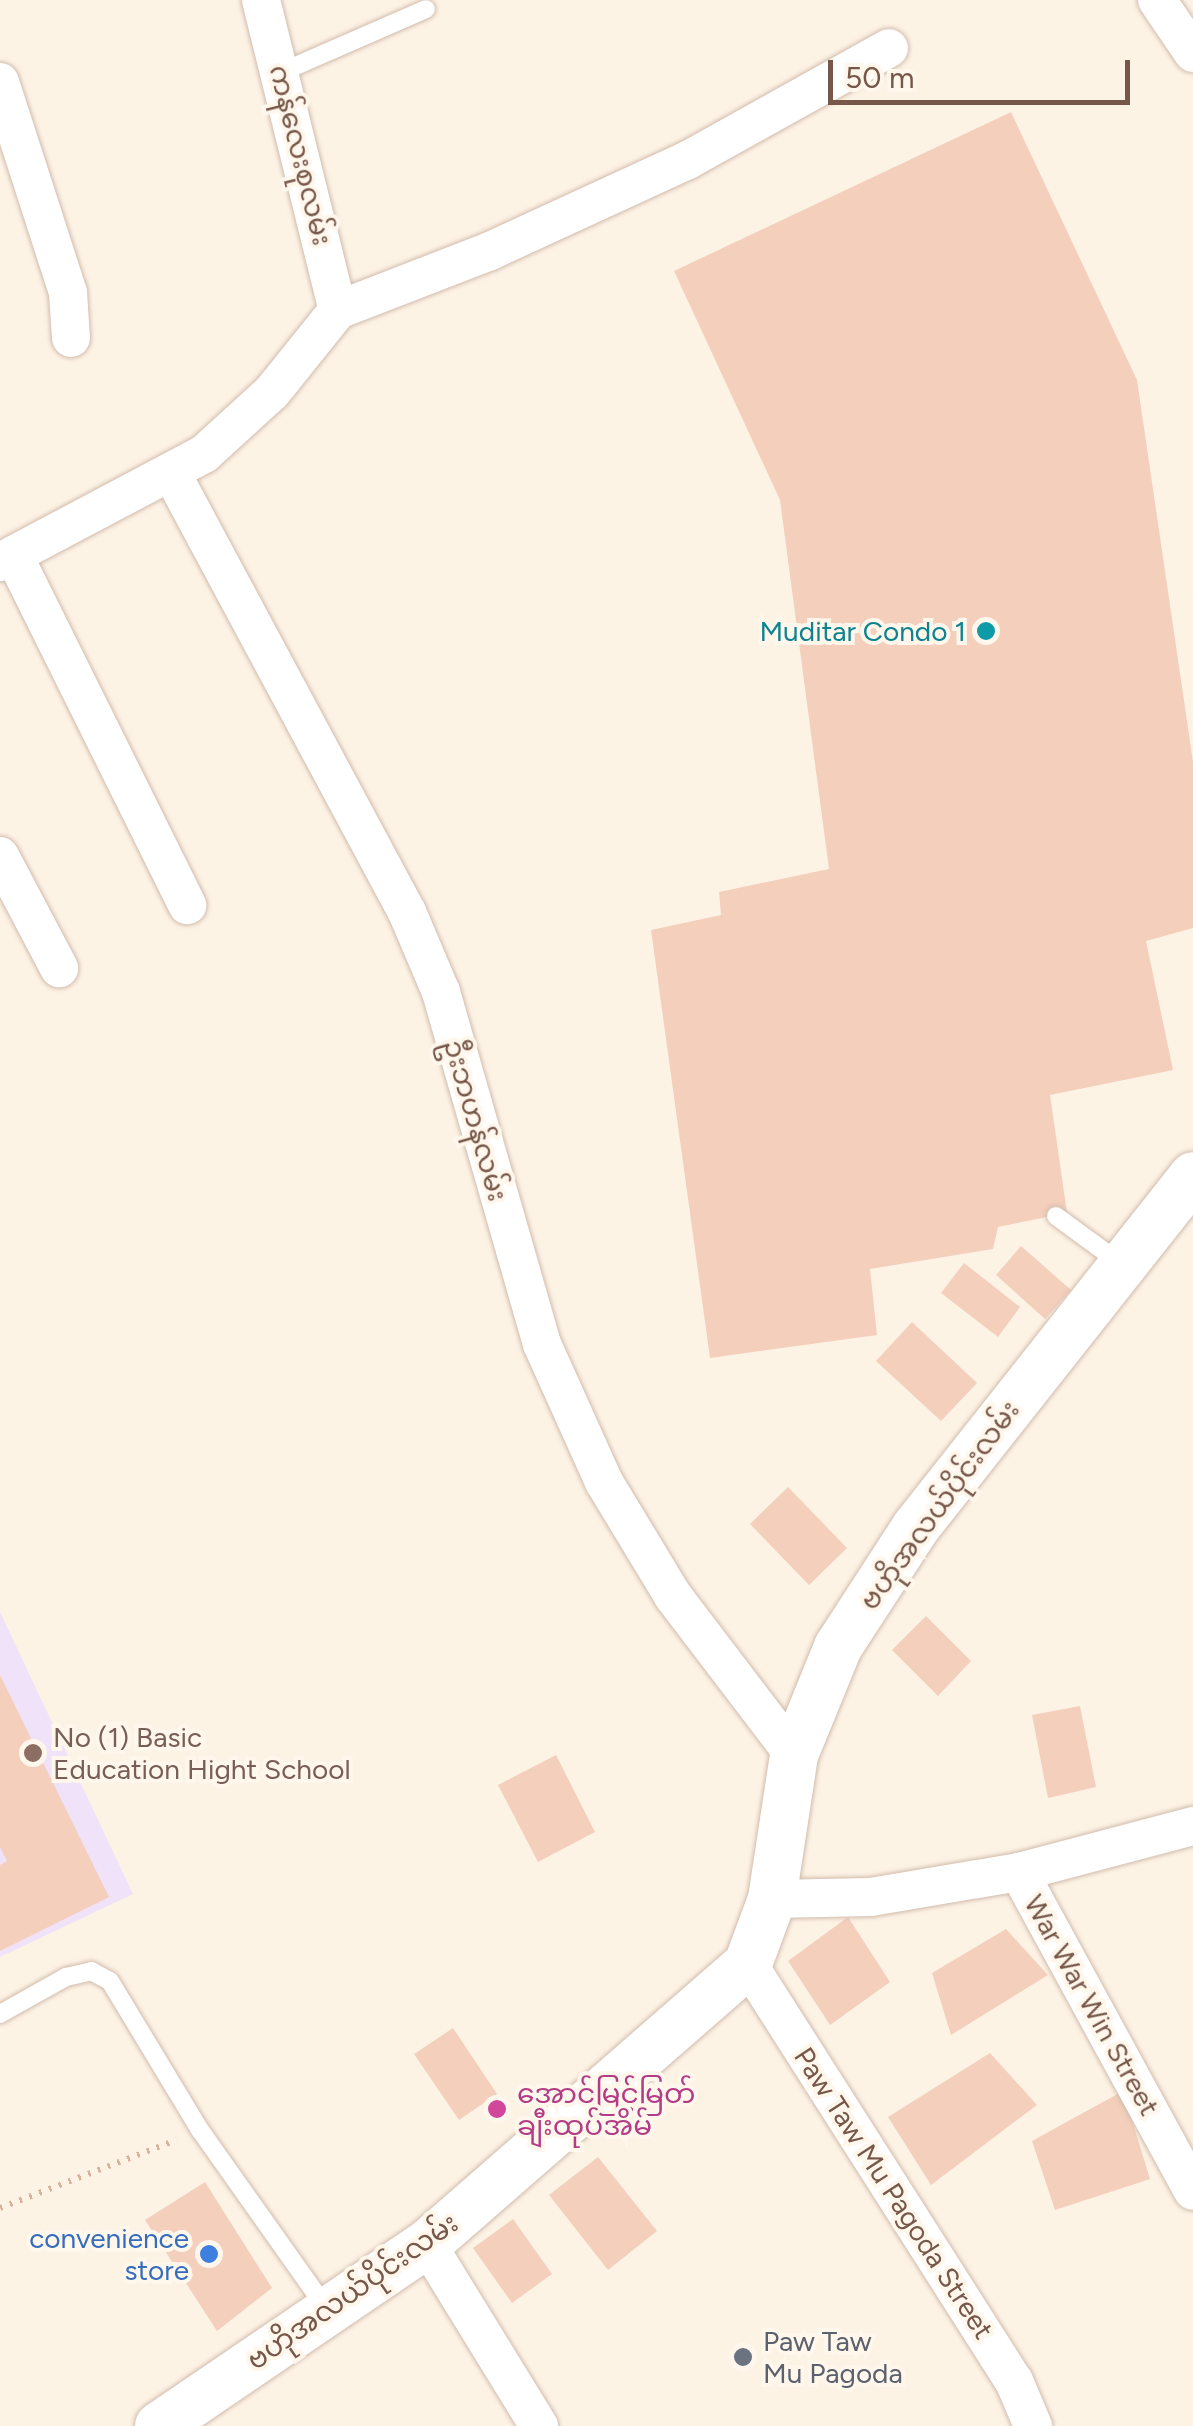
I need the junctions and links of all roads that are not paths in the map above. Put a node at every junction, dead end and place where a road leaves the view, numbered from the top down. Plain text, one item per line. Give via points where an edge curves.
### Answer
1 (261, 0) edge
2 (1157, 0) edge
3 (426, 9) dead end
4 (889, 48) dead end
5 (1193, 53) edge
6 (282, 72) junction
7 (0, 82) edge
8 (338, 310) junction
9 (72, 338) dead end
10 (172, 474) junction
11 (7, 559) edge
12 (0, 856) edge
13 (186, 905) dead end
14 (59, 968) dead end
15 (1193, 1176) edge
16 (1056, 1216) dead end
17 (1121, 1264) junction
18 (794, 1755) junction
19 (1193, 1826) edge
20 (1019, 1872) junction
21 (772, 1898) junction
22 (748, 1964) junction
23 (0, 2014) edge
24 (1193, 2191) edge
25 (427, 2244) junction
26 (326, 2308) junction
27 (159, 2426) edge
28 (539, 2426) edge
29 (1015, 2426) edge

1 - 6 street, ကန်လေးစုလမ်း
2 - 5 street
3 - 6 lane
4 - 8 street via 688,160
6 - 8 street, ကန်လေးစုလမ်း
7 - 9 street via 68,294
8 - 10 street via 272,392
10 - 11 street
10 - 18 street, ဦးဘဟန်လမ်း via 414,928 441,992 542,1344 604,1482 673,1596
11 - 13 street
12 - 14 street
15 - 17 street, ဗဟိုအလယ်ပိုင်းလမ်း
16 - 17 lane
17 - 18 street, ဗဟိုအလယ်ပိုင်းလမ်း via 916,1527 838,1647
18 - 21 street, ဗဟိုအလယ်ပိုင်းလမ်း
19 - 20 street
20 - 21 street via 871,1897
20 - 24 street, War War Win Street
21 - 22 street, ဗဟိုအလယ်ပိုင်းလမ်း
22 - 25 street, ဗဟိုအလယ်ပိုင်းလမ်း
22 - 29 street, Paw Taw Mu Pagoda Street via 1014,2382
23 - 26 lane via 66,1978 90,1972 110,1981 200,2130
25 - 26 street, ဗဟိုအလယ်ပိုင်းလမ်း
25 - 28 street
26 - 27 street, ဗဟိုအလယ်ပိုင်းလမ်း

